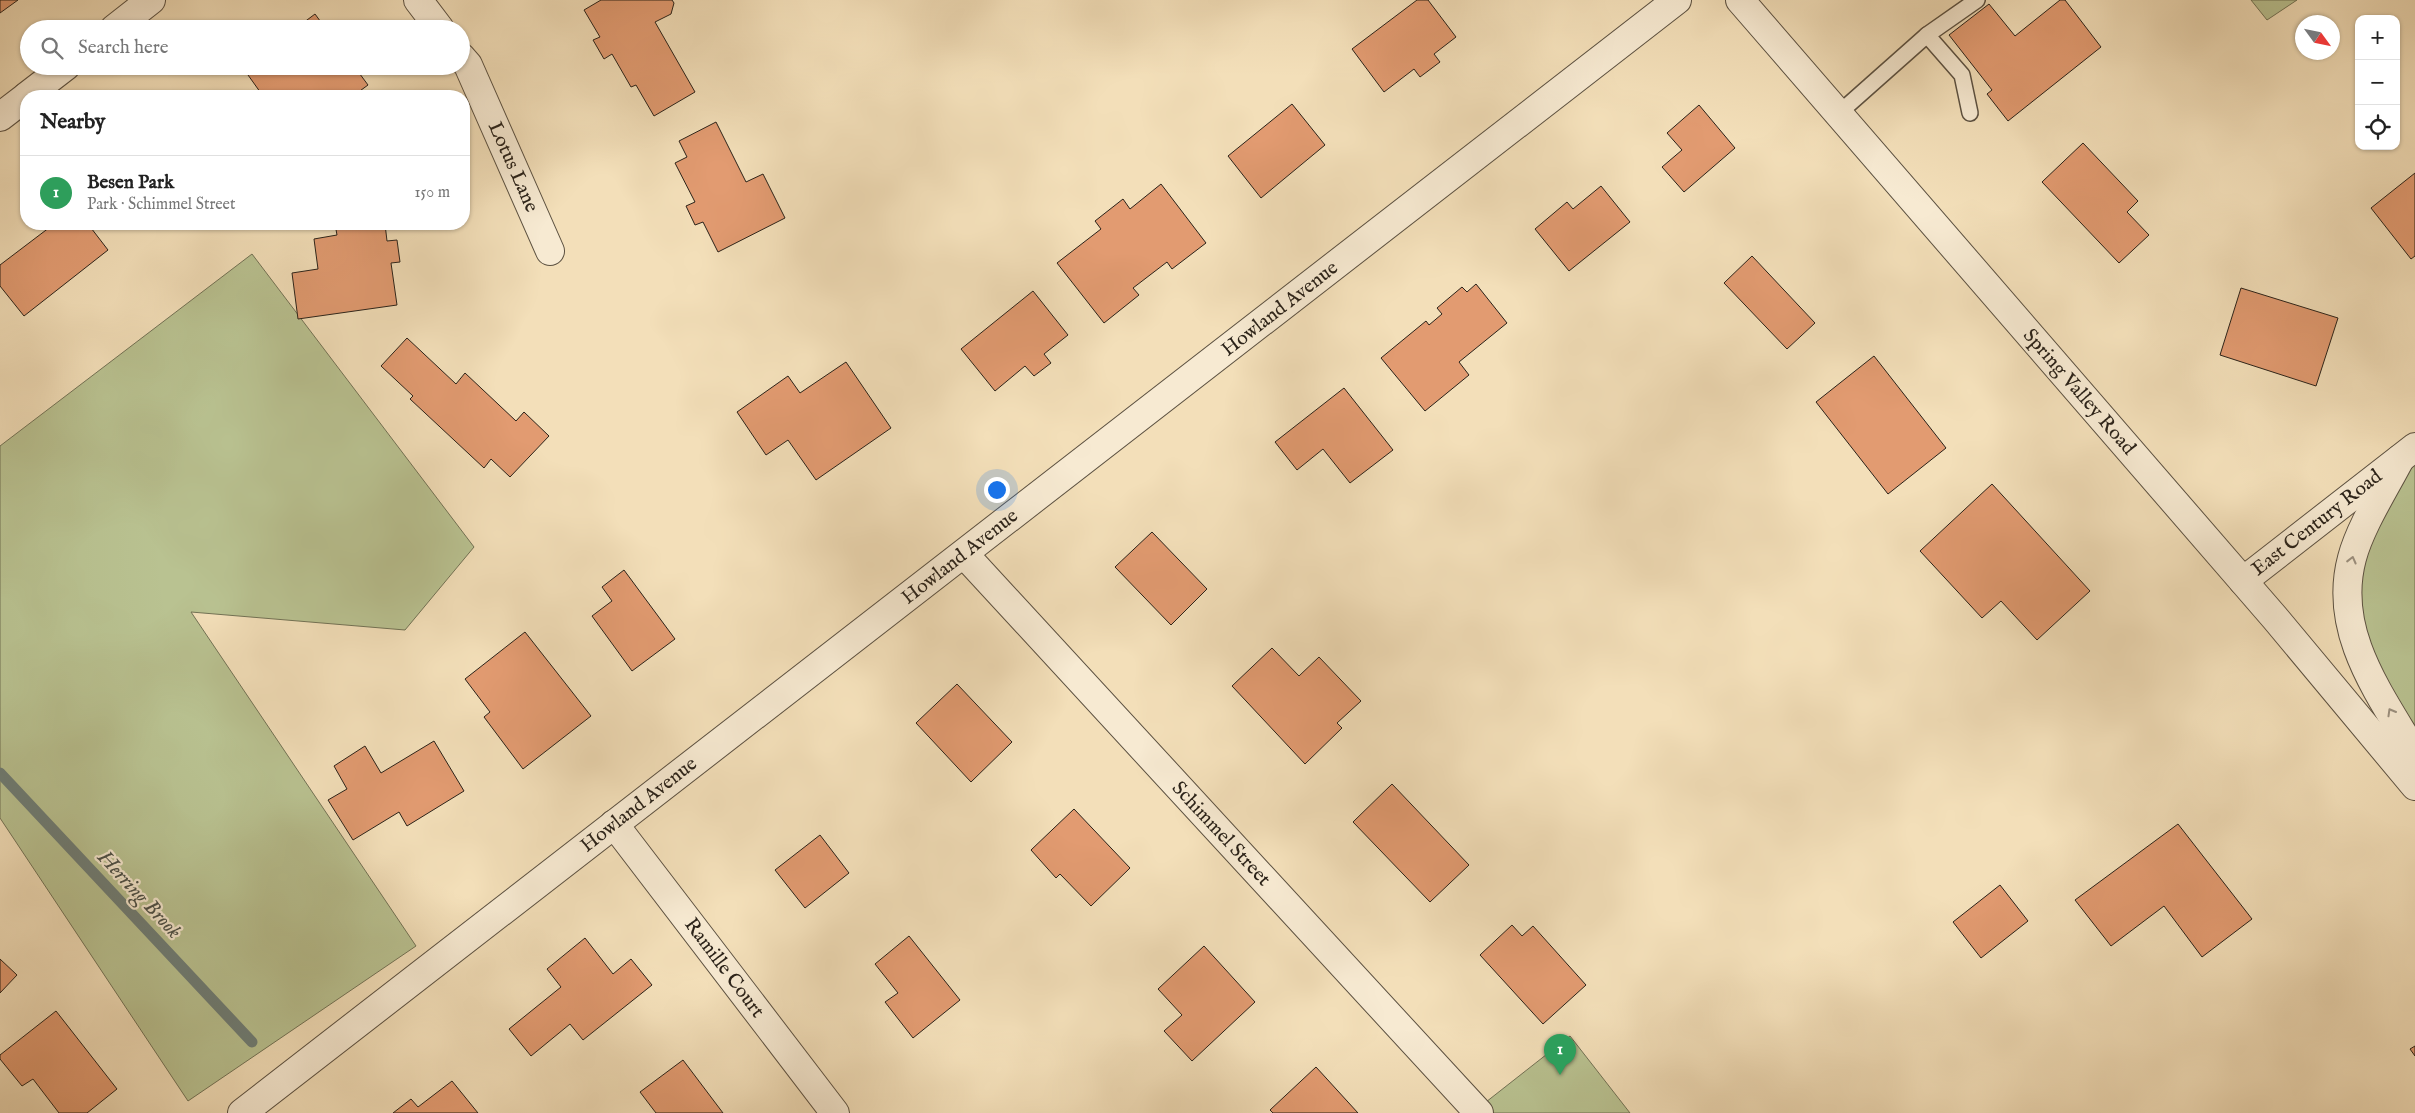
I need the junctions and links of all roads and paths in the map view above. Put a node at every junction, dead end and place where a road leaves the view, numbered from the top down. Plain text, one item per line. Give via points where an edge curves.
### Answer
1 (151, 0) edge
2 (418, 0) edge
3 (1677, 0) edge
4 (1740, 0) edge
5 (1977, 0) edge
6 (125, 20) edge
7 (433, 20) edge
8 (1927, 35) junction
9 (470, 70) edge
10 (55, 75) edge
11 (36, 90) edge
12 (20, 102) edge
13 (1970, 113) dead end
14 (1838, 114) junction
15 (0, 117) edge
16 (550, 251) dead end
17 (2407, 453) edge
18 (964, 554) junction
19 (2243, 582) junction
20 (2415, 754) edge
21 (2415, 786) edge
22 (614, 824) junction
23 (242, 1113) edge
24 (835, 1113) edge
25 (1479, 1113) edge

1 - 6 street
2 - 7 street
3 - 18 street, Howland Avenue
4 - 14 street, Spring Valley Road
5 - 8 lane
8 - 13 lane via 1962,75
8 - 14 lane
9 - 16 street, Lotus Lane
10 - 11 street
12 - 15 street
14 - 19 street, Spring Valley Road
17 - 19 street, East Century Road
20 -> 17 street via 2354,642 2346,598 2352,557
18 - 22 street, Howland Avenue
18 - 25 street, Schimmel Street
19 - 21 street, Spring Valley Road
22 - 23 street, Howland Avenue
22 - 24 street, Ramille Court

